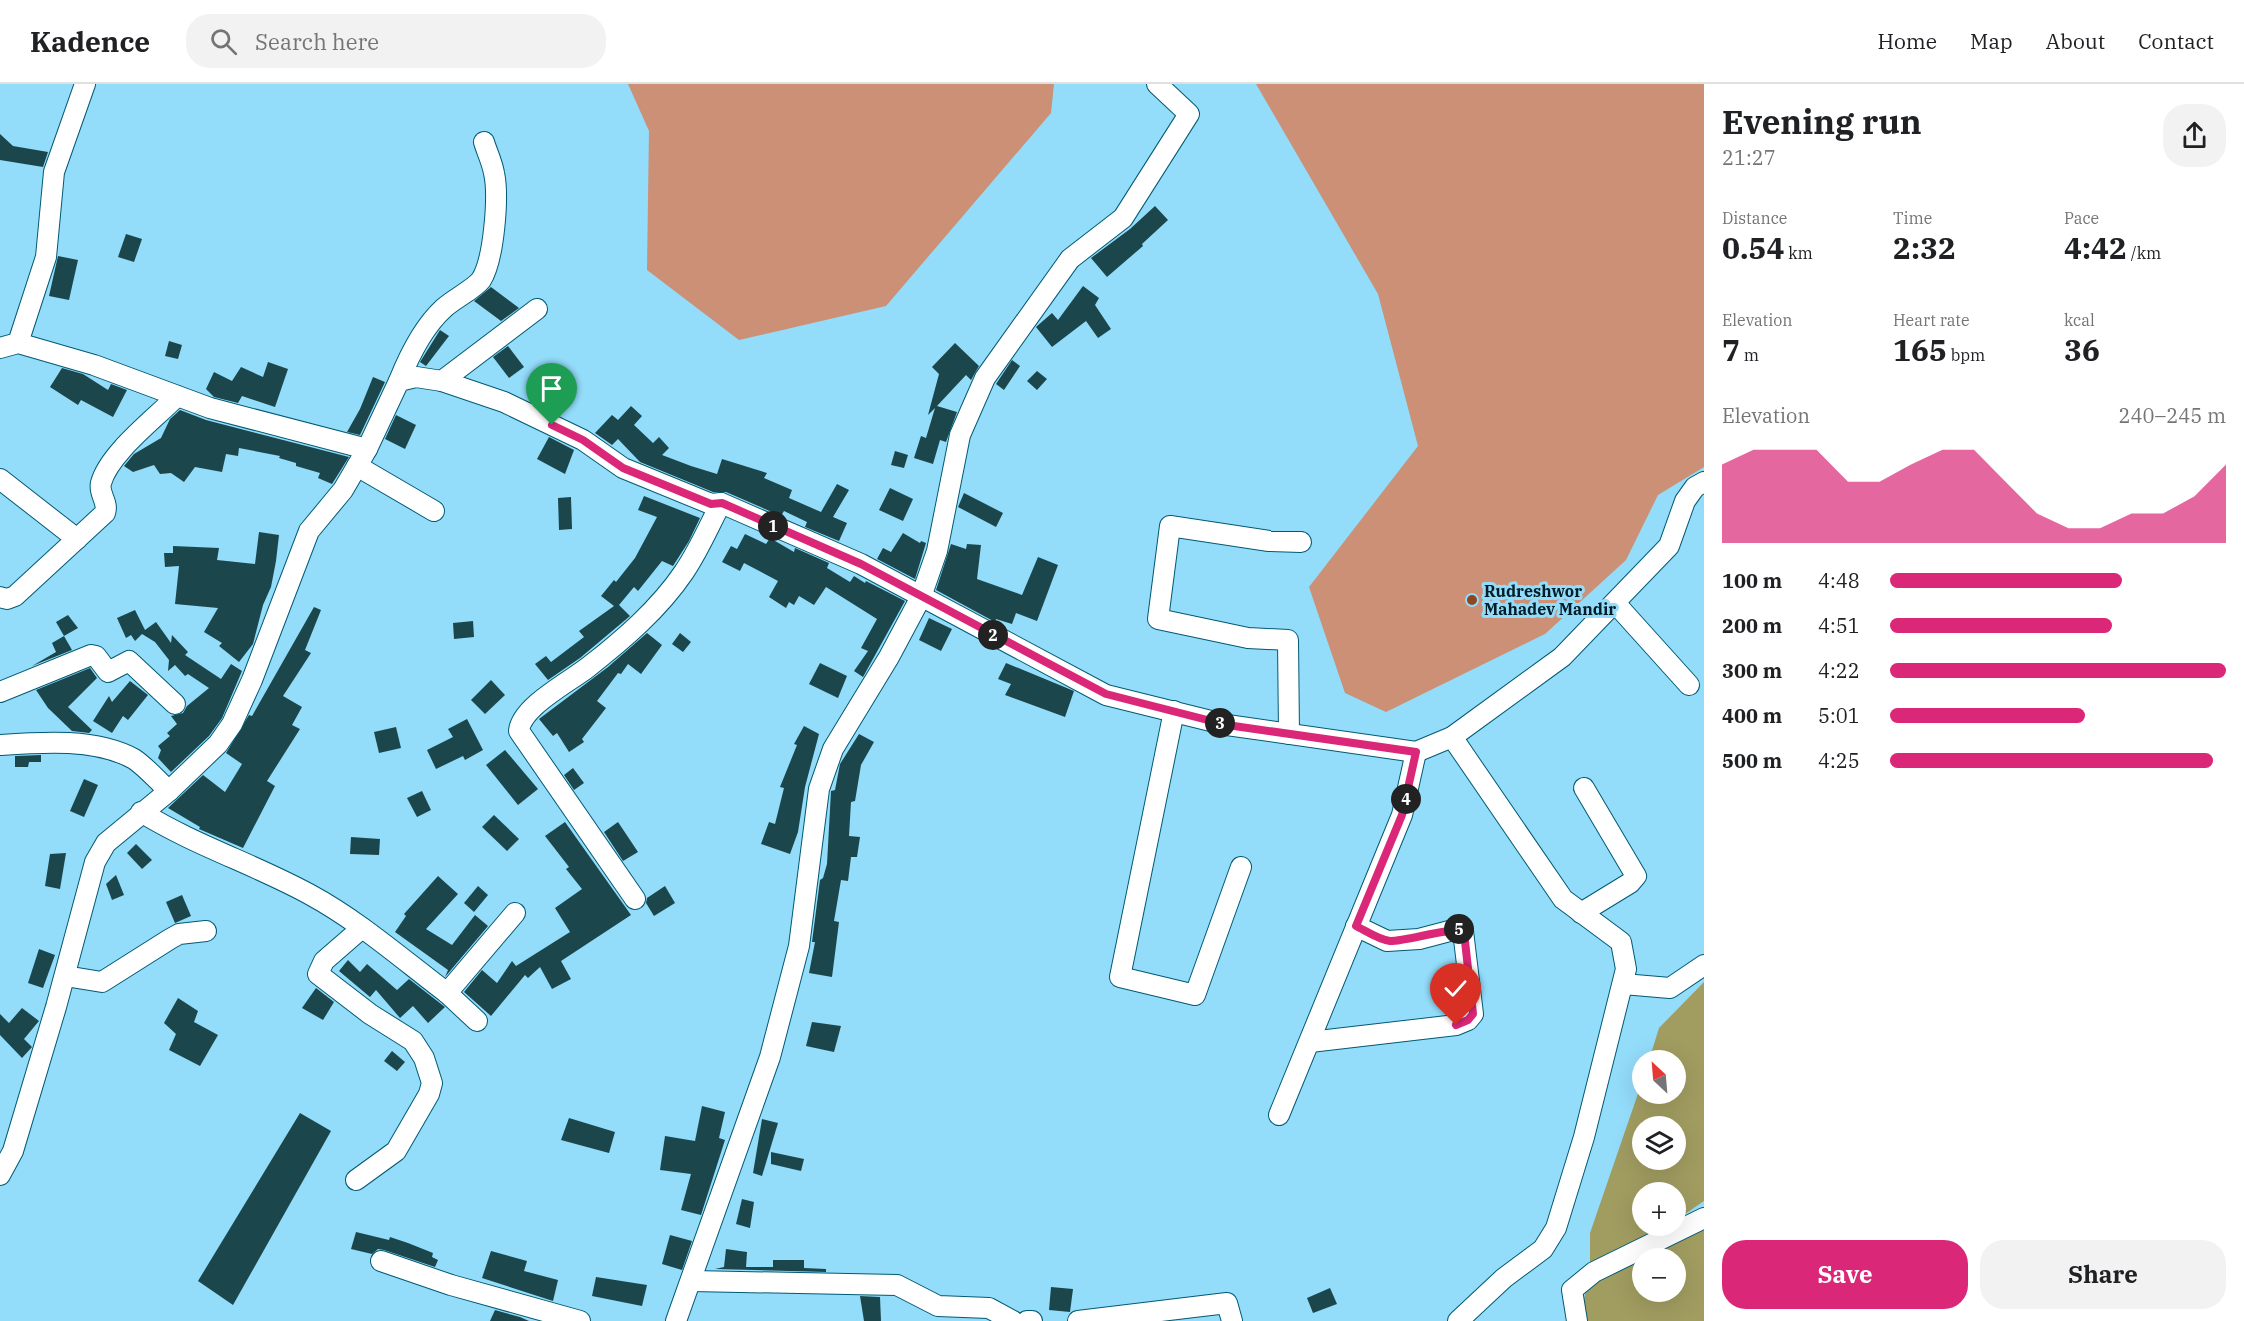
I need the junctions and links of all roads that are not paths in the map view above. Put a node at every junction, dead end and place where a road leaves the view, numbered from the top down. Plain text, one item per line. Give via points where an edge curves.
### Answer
1 (85, 84) edge
2 (1157, 84) edge
3 (484, 142) dead end
4 (537, 309) dead end
5 (9, 345) edge
6 (399, 381) junction
7 (442, 381) junction
8 (177, 396) junction
9 (362, 457) junction
10 (0, 479) edge
11 (1704, 482) edge
12 (722, 503) junction
13 (434, 511) dead end
14 (77, 539) junction
15 (1300, 542) dead end
16 (0, 597) edge
17 (921, 597) junction
18 (1616, 604) junction
19 (1689, 685) dead end
20 (0, 692) edge
21 (176, 704) dead end
22 (1174, 711) junction
23 (1289, 734) junction
24 (1452, 737) junction
25 (0, 745) edge
26 (1416, 752) junction
27 (1584, 788) dead end
28 (169, 791) junction
29 (141, 812) junction
30 (1241, 867) dead end
31 (635, 899) dead end
32 (515, 913) dead end
33 (1581, 913) junction
34 (1356, 926) junction
35 (362, 928) junction
36 (206, 931) dead end
37 (1704, 965) edge
38 (64, 976) junction
39 (1623, 984) junction
40 (447, 993) junction
41 (477, 1021) dead end
42 (1310, 1042) junction
43 (1279, 1115) dead end
44 (0, 1175) edge
45 (356, 1180) dead end
46 (1704, 1218) edge
47 (381, 1261) dead end
48 (692, 1281) junction
49 (580, 1321) edge
50 (676, 1321) edge
51 (1012, 1321) edge
52 (1027, 1321) edge
53 (1032, 1321) edge
54 (1078, 1321) edge
55 (1232, 1321) edge
56 (1458, 1321) edge
57 (1577, 1321) edge

1 - 5 street via 54,172 46,257
2 - 17 street via 1189,114 1123,218 1070,259 986,378 960,435 937,551
3 - 6 street via 495,174 493,243 488,268 479,283 442,310 409,357
4 - 7 street
5 - 8 street via 94,365
6 - 7 street via 416,377
6 - 9 street
7 - 12 street via 514,407 583,440 623,468 711,504
8 - 9 street
8 - 14 street via 112,463 100,488 105,513
9 - 13 street
9 - 28 street via 309,531 232,724 218,744
10 - 14 street
11 - 18 street via 1685,501 1669,546
12 - 17 street via 861,564
12 - 31 street via 685,571 654,610 519,722 519,731
14 - 16 street via 15,596 7,600
15 - 23 street via 1170,526 1158,619 1248,638 1288,640
17 - 22 street via 1106,694
17 - 48 street via 833,749 819,789 799,946 770,1057
18 - 19 street
18 - 24 street via 1562,657
20 - 21 street via 91,655 108,672 129,661
22 - 23 street via 1227,725
22 - 30 street via 1120,977 1195,995
23 - 26 street
24 - 26 street
24 - 33 street via 1563,899
25 - 28 street via 44,742 109,749 135,760
26 - 34 street via 1402,815
27 - 33 street via 1636,876
28 - 29 street
29 - 35 street via 170,830 312,896
29 - 38 street via 106,843 95,862
32 - 40 street
33 - 39 street via 1621,942 1626,969
34 - 42 street
34 - 42 street via 1387,941 1419,939 1457,928 1464,932 1473,1014 1456,1025
35 - 40 street
35 - 45 street via 324,961 318,974 413,1041 424,1058 432,1083 396,1151
36 - 38 street via 179,934 102,982
37 - 39 street via 1670,988
38 - 44 street via 13,1151
39 - 56 street via 1556,1228 1543,1249 1504,1278
40 - 41 street
42 - 43 street
46 - 57 street via 1594,1272 1572,1290
47 - 49 street
48 - 50 street
48 - 51 street via 897,1285 938,1306 989,1308
52 - 53 street
54 - 55 street via 1227,1303

